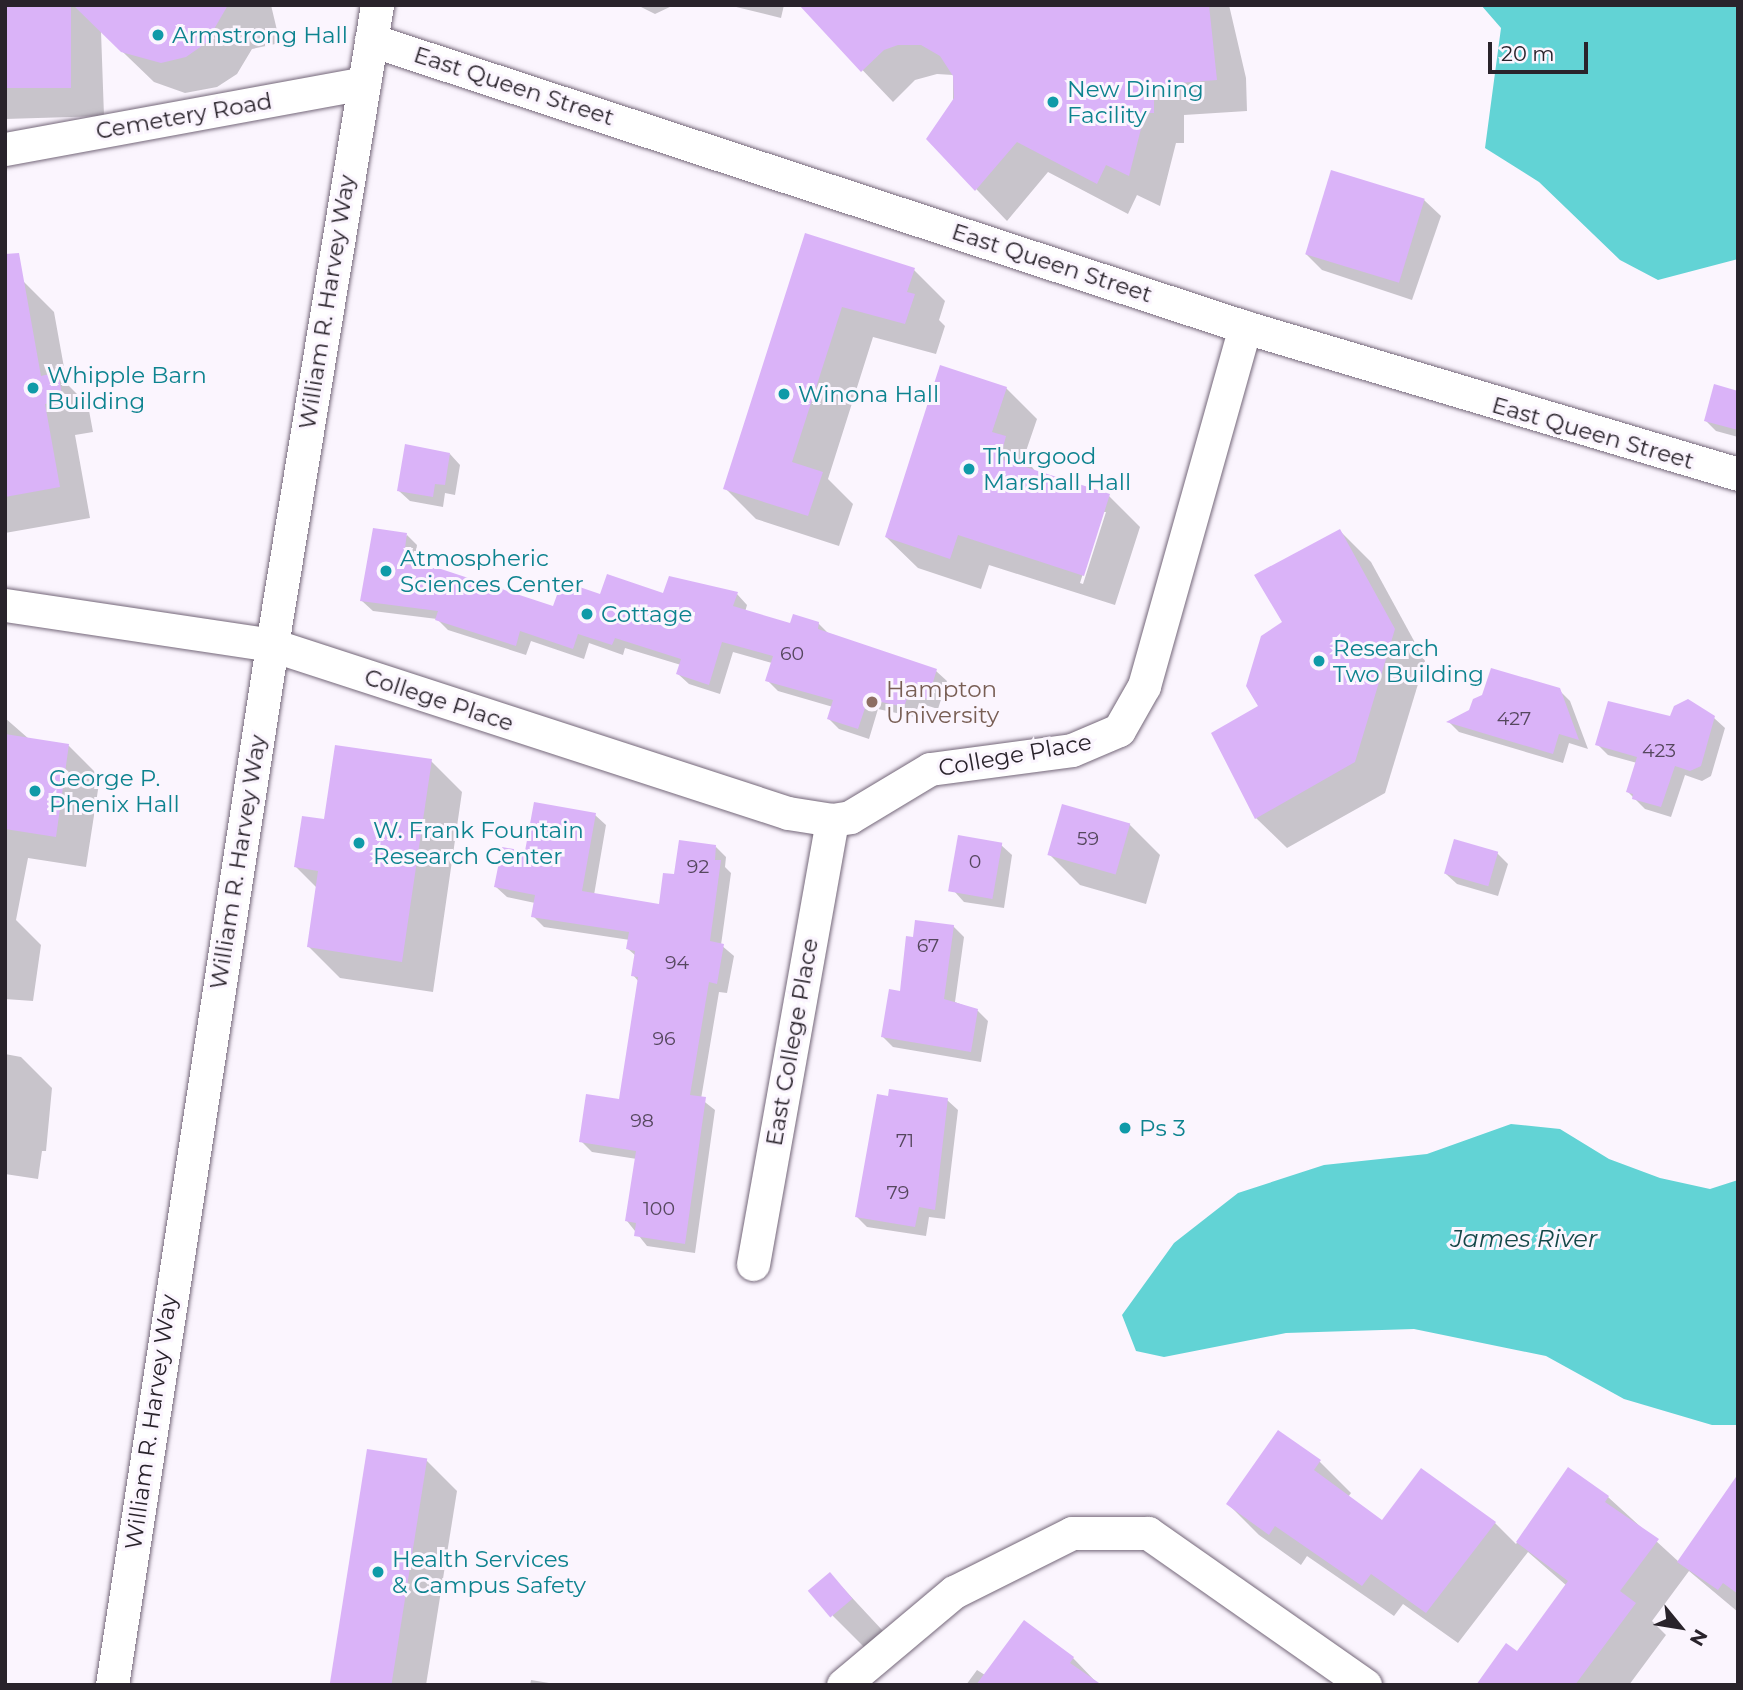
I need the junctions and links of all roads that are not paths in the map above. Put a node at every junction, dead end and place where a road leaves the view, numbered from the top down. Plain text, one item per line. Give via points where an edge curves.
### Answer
1 (377, 5) edge
2 (371, 40) junction
3 (363, 83) junction
4 (5, 149) edge
5 (1245, 327) junction
6 (1738, 474) edge
7 (5, 605) edge
8 (272, 645) junction
9 (832, 820) junction
10 (753, 1264) dead end
11 (112, 1685) edge
12 (843, 1685) edge
13 (1365, 1685) edge

1 - 2 street, William R. Harvey Way
2 - 3 street, William R. Harvey Way
2 - 5 street, East Queen Street
3 - 4 street, Cemetery Road
3 - 8 street, William R. Harvey Way
5 - 6 street, East Queen Street
5 - 9 street, College Place via 1144,686 1119,730 1072,750 930,769 864,811
7 - 8 street, College Place
8 - 9 street, College Place via 788,813
8 - 11 street, William R. Harvey Way
9 - 10 street, East College Place
12 - 13 street via 954,1592 1072,1533 1148,1533

